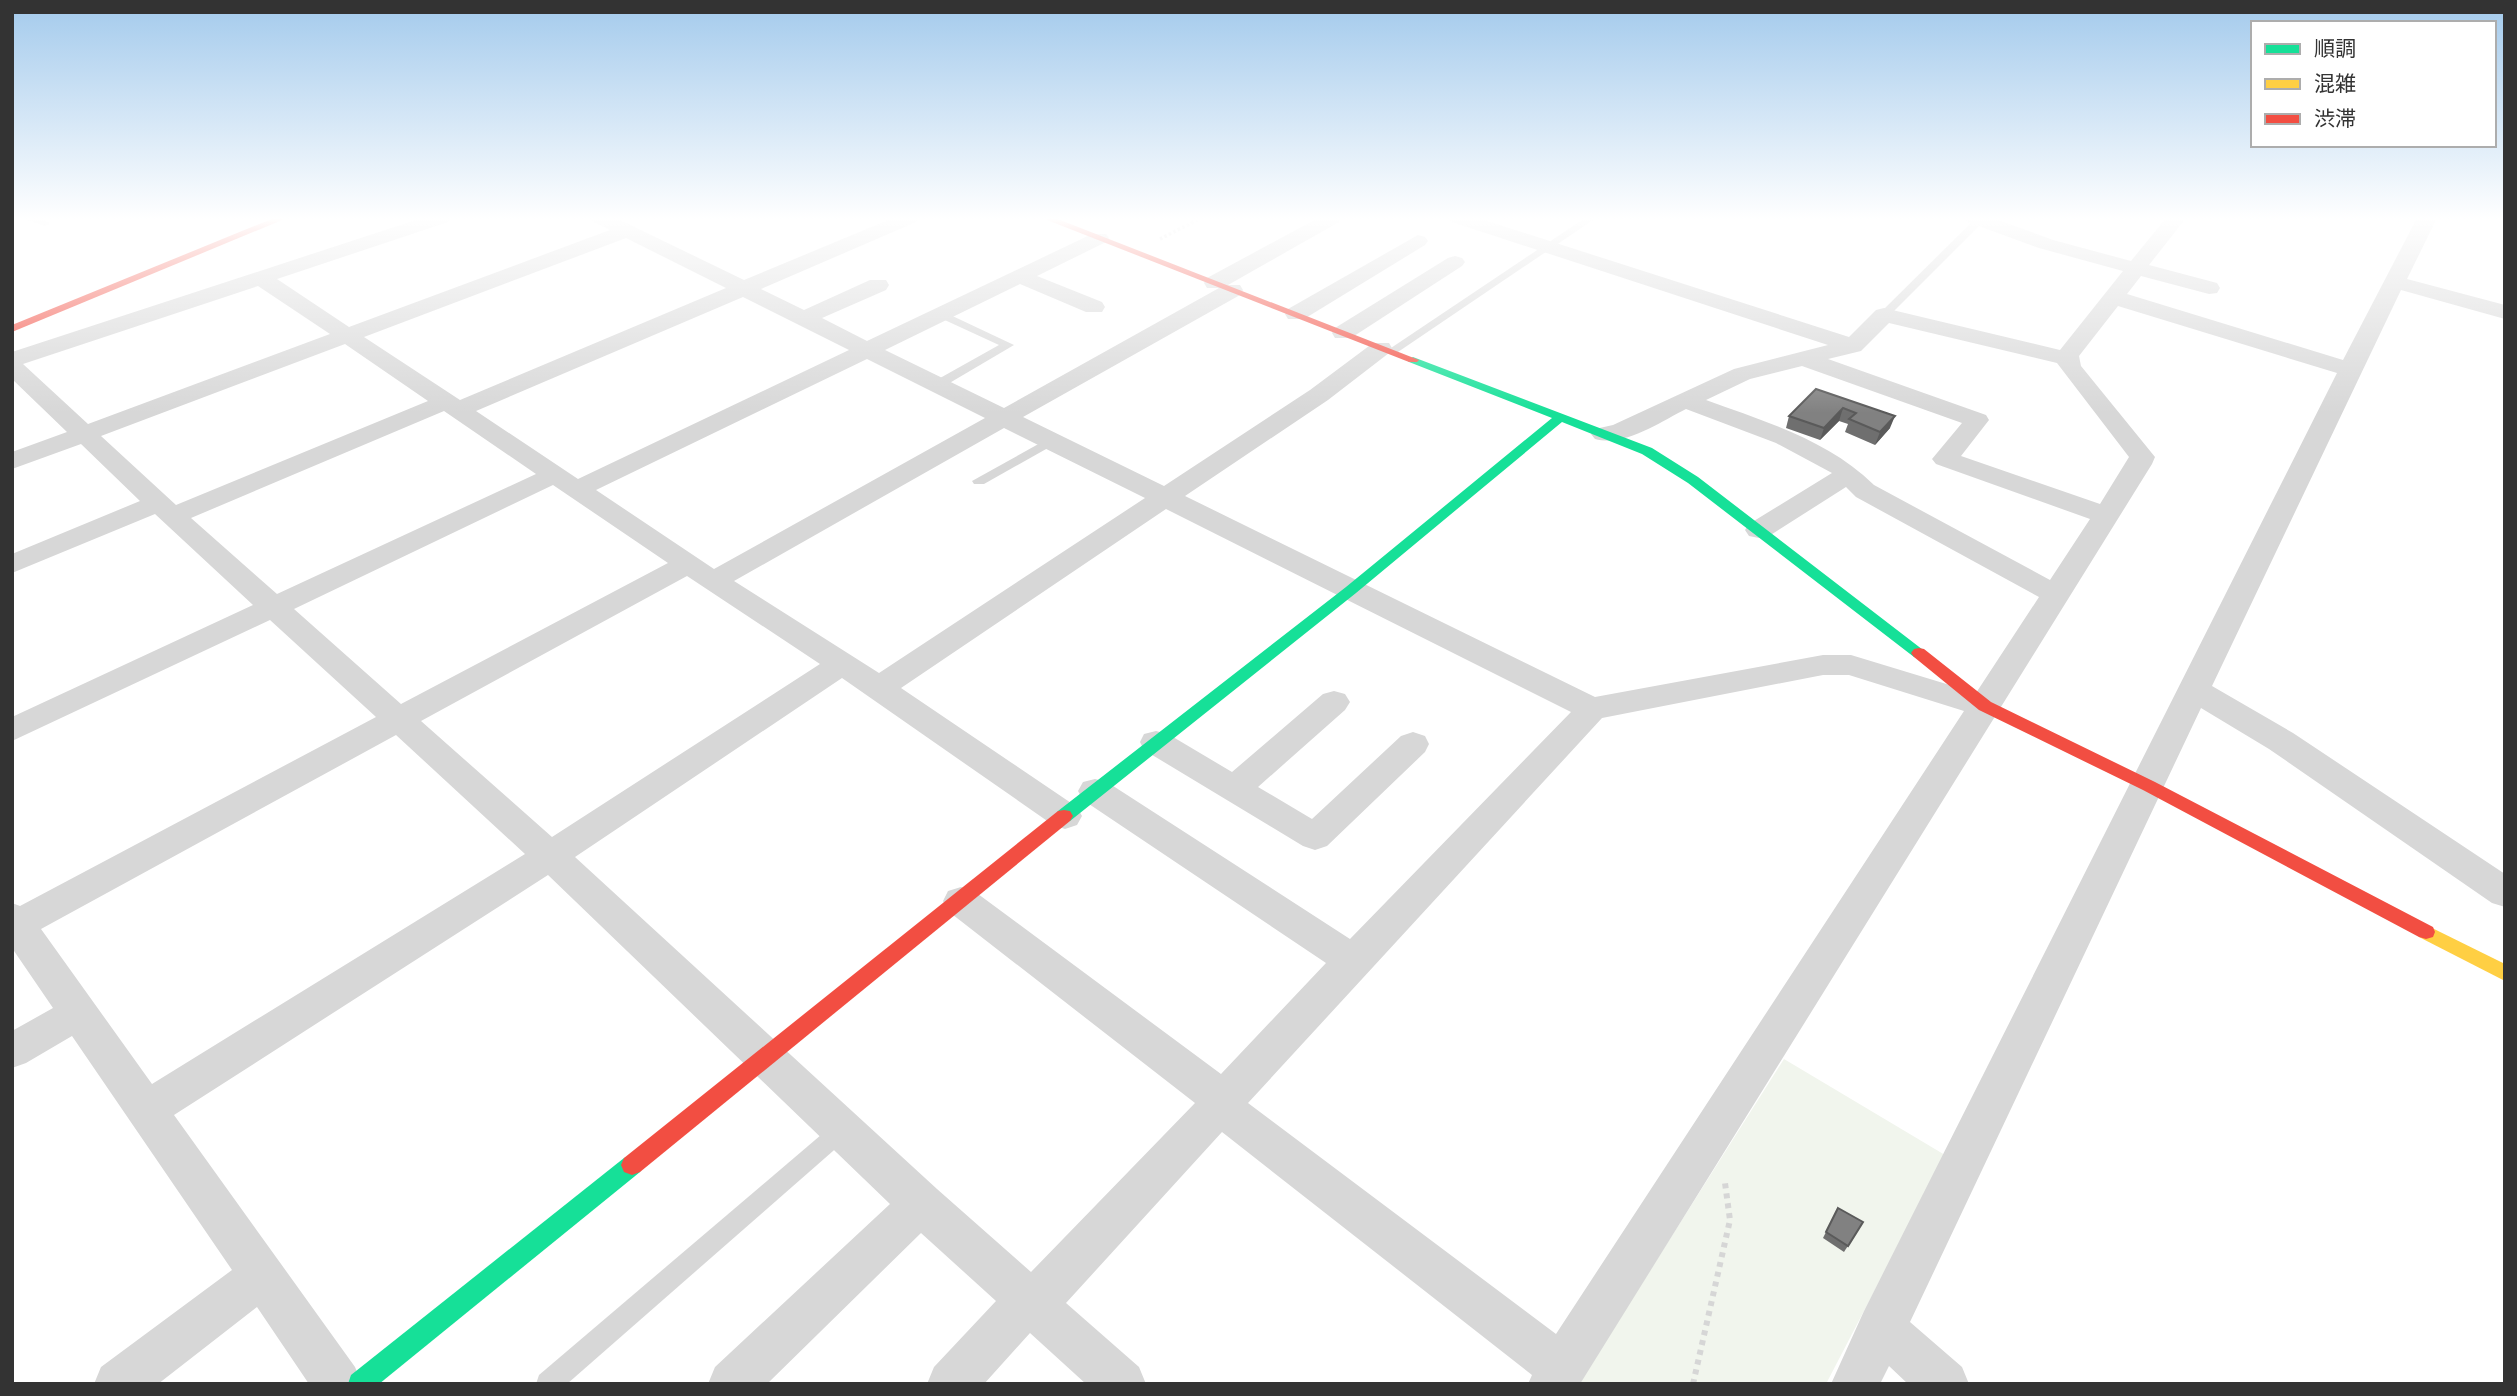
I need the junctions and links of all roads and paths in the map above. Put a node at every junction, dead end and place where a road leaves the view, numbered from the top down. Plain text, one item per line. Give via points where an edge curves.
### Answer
1 (124, 283) edge
2 (245, 283) edge
3 (269, 283) edge
4 (485, 283) edge
5 (731, 283) edge
6 (753, 283) edge
7 (1004, 283) edge
8 (1036, 283) edge
9 (1216, 283) edge
10 (1229, 283) edge
11 (1348, 283) edge
12 (1422, 283) edge
13 (1491, 283) edge
14 (1659, 283) edge
15 (1915, 283) edge
16 (2124, 283) edge
17 (2191, 283) edge
18 (2394, 283) edge
19 (2399, 283) edge
20 (878, 285) dead end
21 (1224, 286) junction
22 (741, 288) junction
23 (2209, 288) dead end
24 (2113, 298) junction
25 (1094, 307) dead end
26 (2505, 312) edge
27 (940, 314) junction
28 (1296, 314) junction
29 (1884, 315) junction
30 (804, 318) junction
31 (12, 329) edge
32 (1343, 333) junction
33 (348, 335) junction
34 (1853, 346) junction
35 (866, 349) junction
36 (1386, 350) junction
37 (1802, 358) junction
38 (2068, 359) junction
39 (12, 360) edge
40 (12, 366) edge
41 (2350, 370) junction
42 (937, 385) junction
43 (1686, 401) junction
44 (452, 406) junction
45 (1003, 418) junction
46 (1561, 418) junction
47 (85, 434) junction
48 (1604, 434) junction
49 (1051, 441) junction
50 (12, 461) edge
51 (1847, 475) junction
52 (979, 481) dead end
53 (565, 482) junction
54 (1165, 498) junction
55 (165, 510) junction
56 (2107, 516) junction
57 (1759, 530) junction
58 (12, 564) edge
59 (700, 572) junction
60 (1350, 590) junction
61 (2055, 594) junction
62 (274, 607) junction
63 (841, 664) junction
64 (879, 688) junction
65 (2194, 690) junction
66 (1334, 702) dead end
67 (1985, 706) junction
68 (1592, 709) junction
69 (398, 719) junction
70 (12, 730) edge
71 (1156, 742) junction
72 (1413, 744) dead end
73 (2149, 786) junction
74 (1234, 789) junction
75 (1095, 792) junction
76 (1065, 816) junction
77 (550, 856) junction
78 (2505, 893) edge
79 (961, 901) junction
80 (15, 921) edge
81 (1352, 960) junction
82 (2505, 973) edge
83 (80, 1012) junction
84 (12, 1051) edge
85 (766, 1059) junction
86 (1220, 1106) junction
87 (147, 1109) junction
88 (842, 1130) junction
89 (1698, 1158) junction
90 (920, 1204) junction
91 (261, 1276) junction
92 (1031, 1302) junction
93 (1881, 1328) junction
94 (1557, 1376) edge
95 (118, 1384) edge
96 (338, 1384) edge
97 (360, 1384) edge
98 (548, 1384) edge
99 (732, 1384) edge
100 (951, 1384) edge
101 (1122, 1384) edge
102 (1693, 1384) edge
103 (1855, 1384) edge
104 (1945, 1384) edge

1 - 31 street
2 - 39 street
3 - 33 street
4 - 33 street
5 - 22 street
6 - 22 street
7 - 27 street
8 - 25 street
9 - 21 street
10 - 21 street
11 - 28 street
12 - 32 street
13 - 36 lane
14 - 34 street
15 - 29 lane
16 - 24 street
17 - 23 street
18 - 41 street
19 - 26 street
20 - 30 street
21 - 28 street
21 - 45 street
22 - 30 street
22 - 44 street
24 - 38 street
24 - 41 street
27 - 35 street
27 - 42 lane via 1008,345
28 - 32 street
29 - 34 street
29 - 38 street
30 - 35 street
32 - 36 street
33 - 44 street
33 - 47 street
34 - 37 street
35 - 42 street
35 - 53 street
36 - 46 street
36 - 54 street
37 - 43 street via 1742,374
37 - 56 street via 1978,420 1945,458
38 - 56 street via 2142,457
40 - 47 street
41 - 65 street
42 - 45 street
43 - 48 street
43 - 51 street via 1785,438
44 - 53 street
44 - 55 street
45 - 49 street
45 - 59 street
46 - 48 street
46 - 60 street
47 - 50 street
47 - 55 street
48 - 57 street via 1666,460
49 - 52 lane
49 - 54 street
51 - 57 street
51 - 61 street via 1865,491
53 - 59 street
53 - 62 street
54 - 60 street
54 - 64 street
55 - 58 street
55 - 62 street
56 - 61 street
57 - 67 street
59 - 63 street
59 - 69 street
60 - 68 street
60 - 71 street
61 - 67 street
62 - 69 street
62 - 70 street
63 - 64 street
63 - 77 street
64 - 76 street
65 - 73 street
65 - 78 street via 2281,741
66 - 74 street
67 - 68 street via 1851,665 1823,665
67 - 73 street
67 - 89 street
68 - 81 street
69 - 77 street
69 - 80 street
71 - 74 street
71 - 75 street
72 - 74 street via 1315,838
73 - 82 street
73 - 93 street
75 - 76 street
75 - 81 street
76 - 79 street
77 - 85 street
77 - 87 street
79 - 85 street
79 - 86 street via 1208,1088
80 - 83 street
81 - 86 street
83 - 84 street
83 - 87 street
85 - 88 street
85 - 97 street
86 - 92 street
86 - 94 street
87 - 91 street
88 - 90 street
88 - 98 lane
89 - 94 street
89 - 102 path via 1725,1183 1730,1220
90 - 92 street
90 - 99 street
91 - 95 street
91 - 96 street
92 - 100 street
92 - 101 street
93 - 103 street
93 - 104 street

